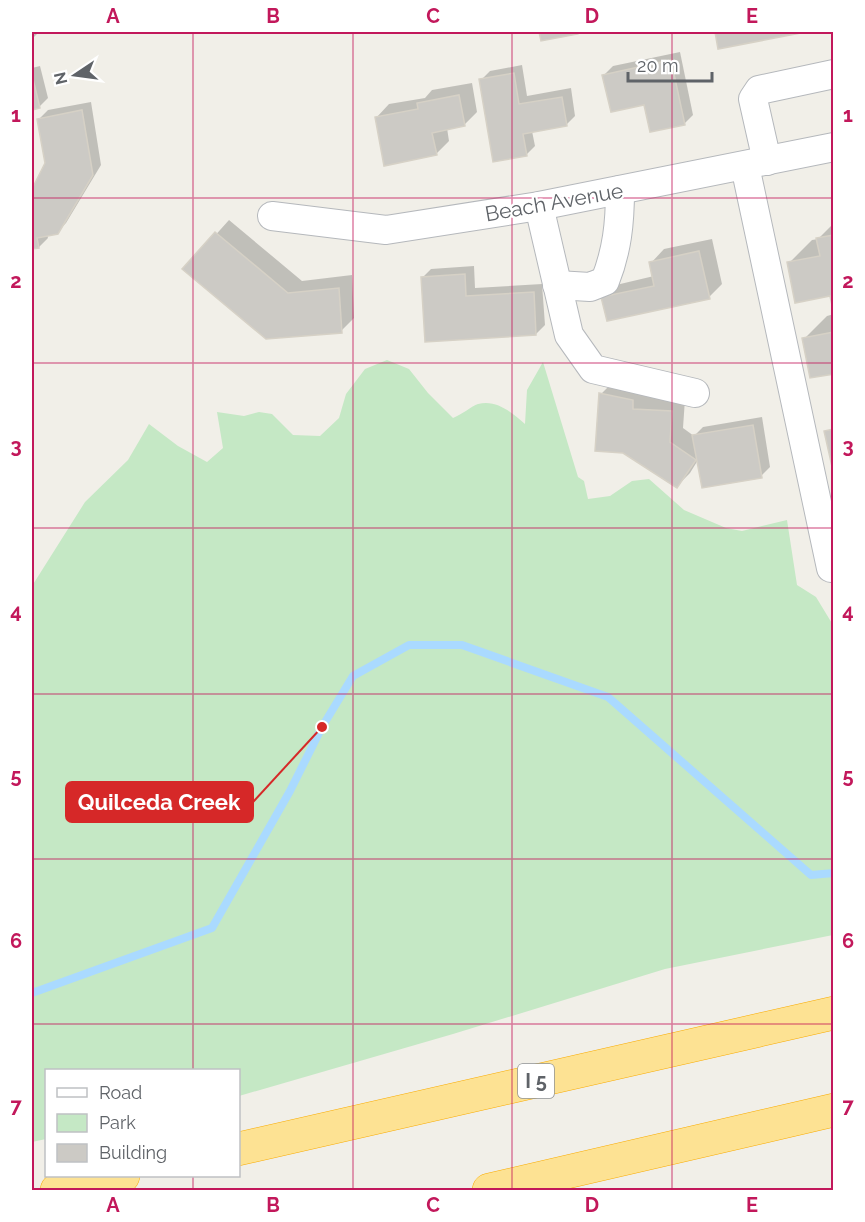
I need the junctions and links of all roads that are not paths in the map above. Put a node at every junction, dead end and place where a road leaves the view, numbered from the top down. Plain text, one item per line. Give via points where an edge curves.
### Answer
1 (834, 74) edge
2 (834, 147) edge
3 (756, 164) junction
4 (620, 190) junction
5 (540, 206) junction
6 (272, 216) dead end
7 (557, 285) junction
8 (695, 393) dead end
9 (831, 568) dead end
10 (834, 1013) edge
11 (834, 1110) edge
12 (240, 1149) edge
13 (119, 1177) edge
14 (57, 1191) edge
15 (489, 1191) edge

1 - 3 street via 759,90 753,99
2 - 3 street, Beach Avenue
3 - 4 street, Beach Avenue
3 - 9 street
4 - 5 street, Beach Avenue
4 - 7 street via 620,223 605,281 590,287
5 - 6 street, Beach Avenue via 386,230
5 - 7 street
7 - 8 street via 569,335 593,369
10 - 12 highway, I 5
11 - 15 highway
13 - 14 highway

